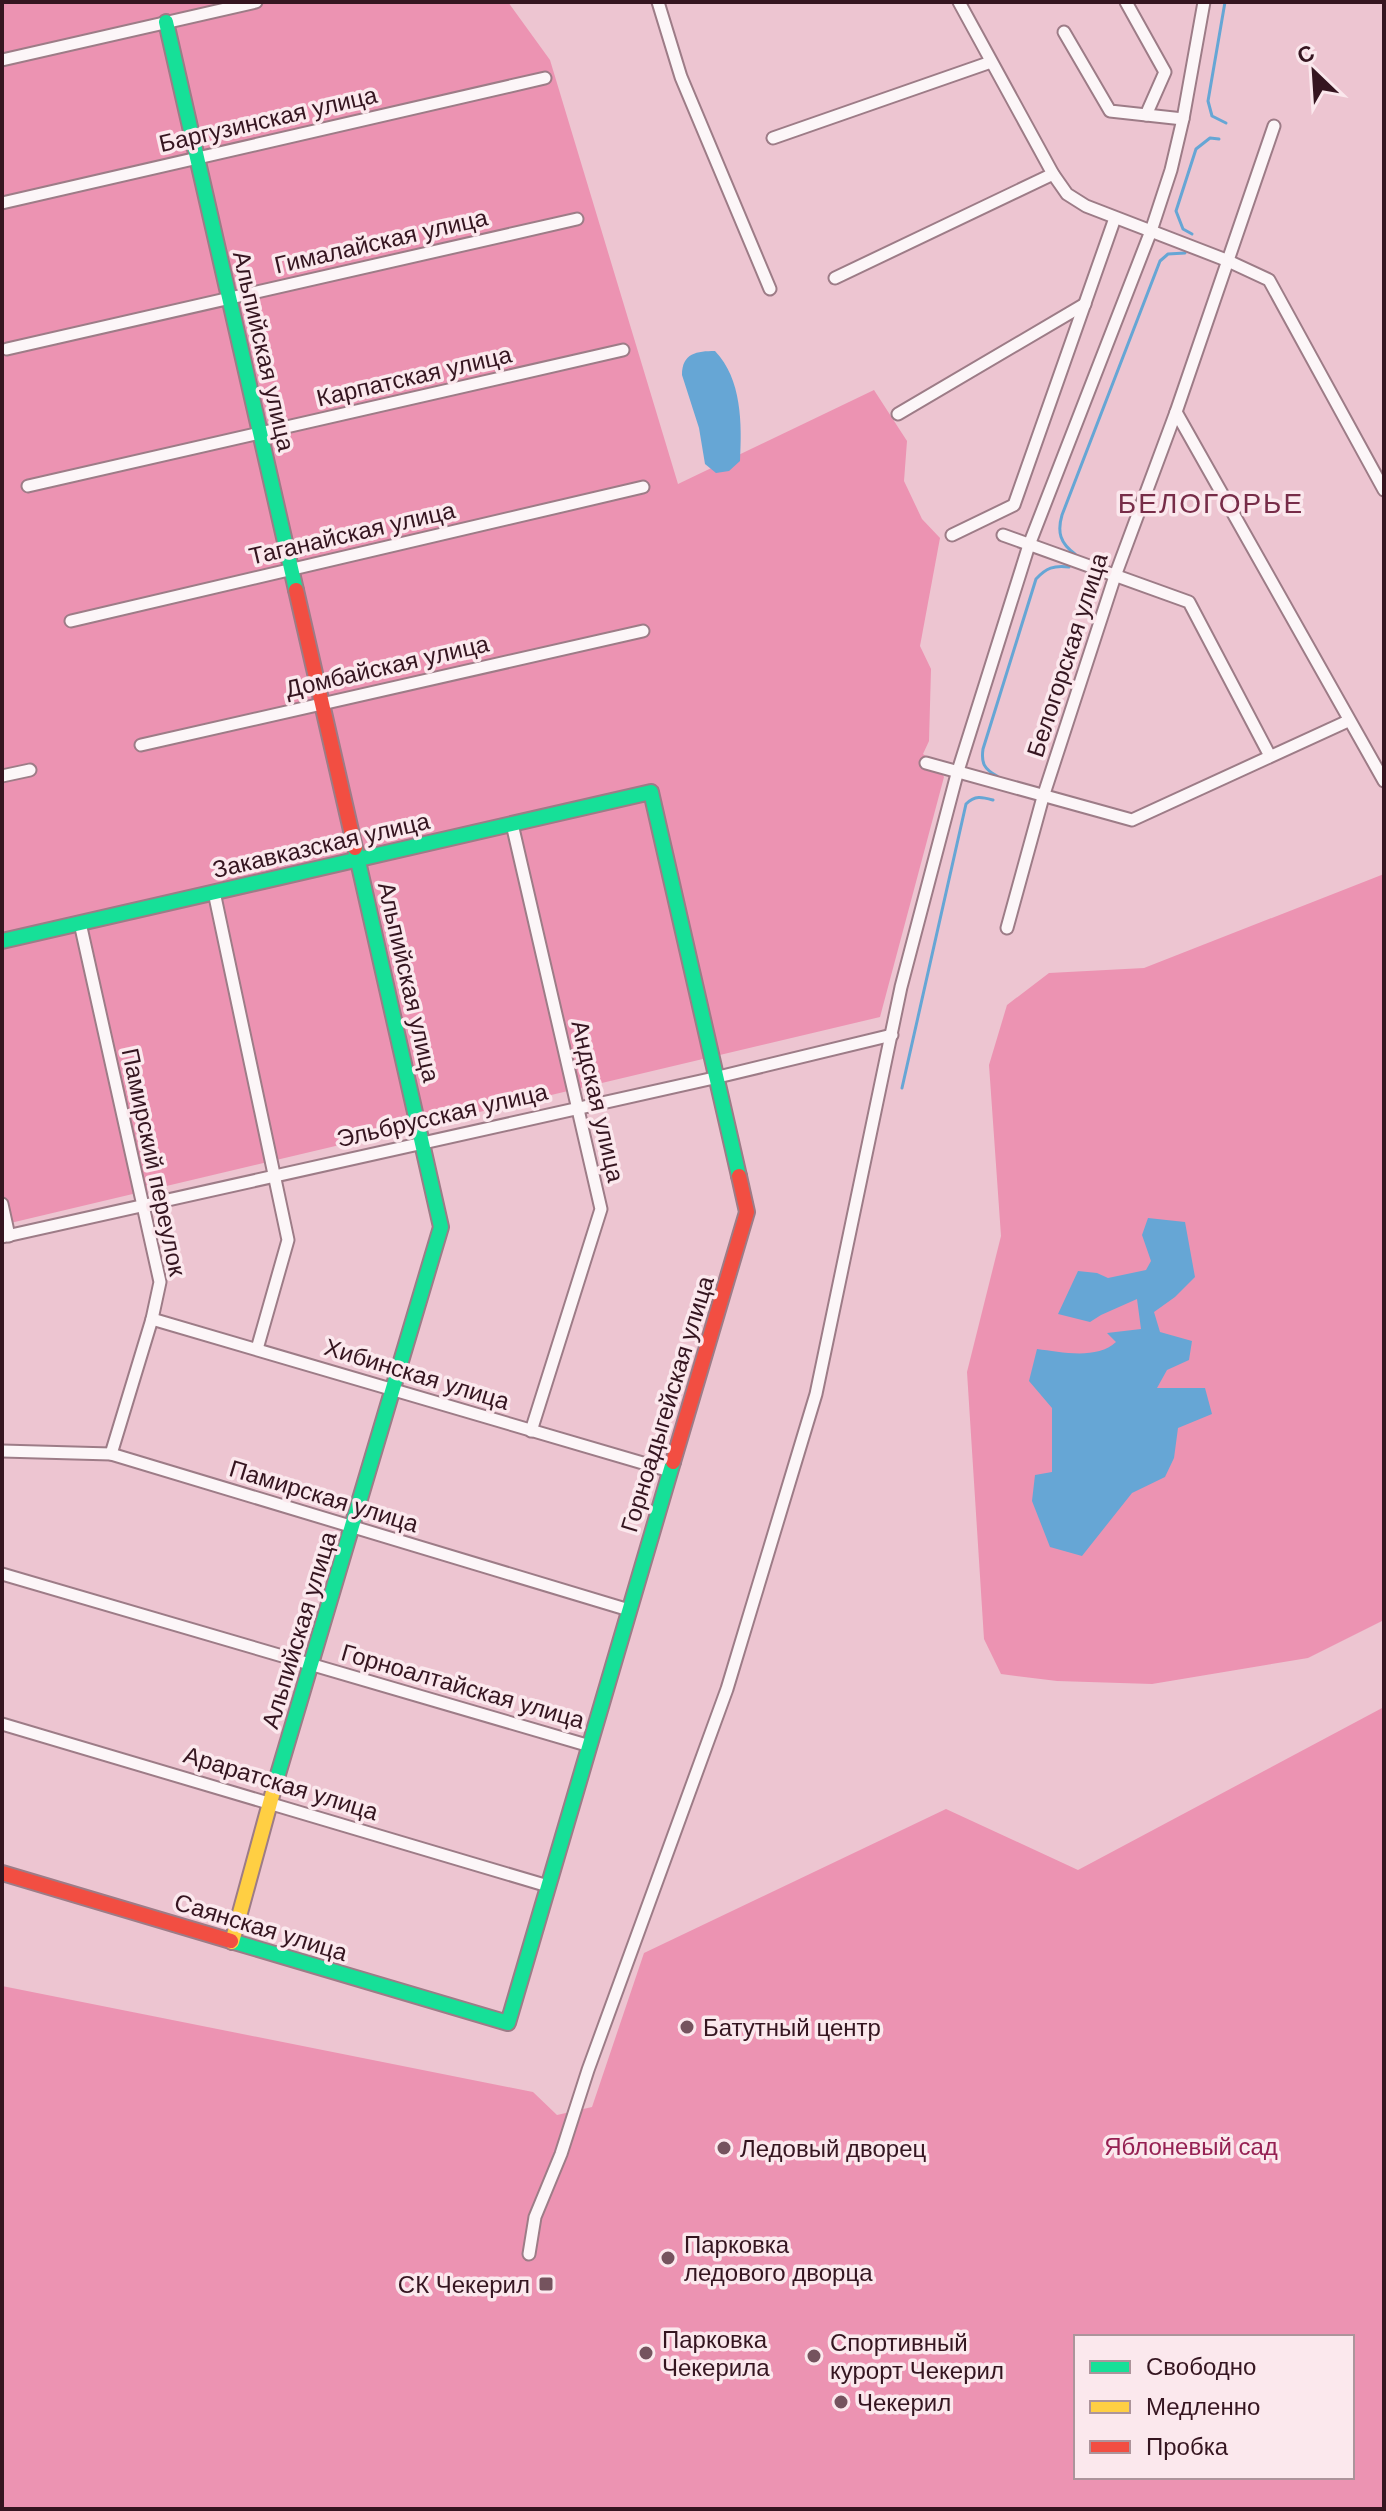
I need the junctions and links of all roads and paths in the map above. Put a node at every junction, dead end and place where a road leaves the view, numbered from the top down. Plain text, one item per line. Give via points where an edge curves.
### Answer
1 (256, 2) edge
2 (658, 2) edge
3 (959, 2) edge
4 (1126, 2) edge
5 (1204, 2) edge
6 (166, 22) junction
7 (1064, 32) dead end
8 (2, 60) edge
9 (991, 62) junction
10 (545, 78) dead end
11 (1146, 115) junction
12 (1183, 119) junction
13 (1274, 126) dead end
14 (773, 138) dead end
15 (197, 158) junction
16 (1053, 174) junction
17 (2, 203) edge
18 (1115, 218) junction
19 (577, 219) dead end
20 (1151, 231) junction
21 (1226, 260) junction
22 (835, 278) dead end
23 (770, 289) dead end
24 (230, 298) junction
25 (1085, 304) junction
26 (7, 349) dead end
27 (623, 350) dead end
28 (1176, 412) junction
29 (898, 414) dead end
30 (260, 433) junction
31 (28, 486) dead end
32 (643, 487) dead end
33 (1384, 490) edge
34 (952, 535) dead end
35 (1003, 535) dead end
36 (1029, 545) junction
37 (292, 569) junction
38 (1115, 576) junction
39 (71, 621) dead end
40 (643, 631) dead end
41 (322, 704) junction
42 (1348, 721) junction
43 (141, 745) dead end
44 (1270, 756) junction
45 (926, 763) dead end
46 (30, 770) dead end
47 (957, 774) junction
48 (2, 776) edge
49 (1384, 781) edge
50 (651, 792) joint
51 (1043, 797) junction
52 (512, 824) junction
53 (358, 859) junction
54 (214, 892) junction
55 (80, 923) junction
56 (1007, 928) dead end
57 (2, 941) edge
58 (892, 1035) junction
59 (714, 1078) junction
60 (576, 1107) junction
61 (423, 1141) junction
62 (276, 1175) junction
63 (2, 1204) edge
64 (144, 1206) junction
65 (6, 1236) edge
66 (152, 1319) junction
67 (257, 1349) junction
68 (395, 1389) junction
69 (531, 1431) junction
70 (2, 1451) edge
71 (111, 1454) junction
72 (670, 1471) junction
73 (352, 1528) junction
74 (2, 1574) edge
75 (629, 1610) junction
76 (311, 1665) junction
77 (2, 1724) edge
78 (590, 1746) junction
79 (270, 1803) junction
80 (2, 1873) edge
81 (548, 1886) junction
82 (232, 1942) junction
83 (508, 2023) joint
84 (529, 2254) dead end

1 - 6 street
2 - 23 street via 681,77
3 - 9 street
4 - 11 street via 1165,72
5 - 12 street
6 - 8 street
6 - 15 street, Альпийская улица
7 - 11 street via 1110,111
9 - 14 street
9 - 16 street
10 - 15 street, Баргузинская улица
11 - 12 street
12 - 20 street
13 - 21 street, Белогорская улица
15 - 17 street, Баргузинская улица
15 - 24 street, Альпийская улица
16 - 18 street via 1067,194
16 - 22 street
18 - 20 street
18 - 25 street
19 - 24 street, Гималайская улица
20 - 21 street
20 - 36 street
21 - 28 street, Белогорская улица
21 - 33 street via 1269,280
24 - 26 street, Гималайская улица
24 - 30 street, Альпийская улица
25 - 29 street
25 - 34 street via 1014,505
27 - 30 street, Карпатская улица
28 - 38 street, Белогорская улица
28 - 42 street
30 - 31 street, Карпатская улица
30 - 37 street, Альпийская улица
32 - 37 street, Таганайская улица
35 - 36 street
36 - 38 street
36 - 47 street
37 - 39 street, Таганайская улица
37 - 41 street, Альпийская улица
38 - 44 street via 1189,602
38 - 51 street, Белогорская улица
40 - 41 street, Домбайская улица
41 - 43 street, Домбайская улица
41 - 53 street, Альпийская улица
42 - 44 street
42 - 49 street
44 - 51 street via 1132,820
45 - 47 street
46 - 48 street
47 - 51 street
47 - 58 street
50 - 52 street, Закавказская улица
50 - 59 street, Горноадыгейская улица
51 - 56 street, Белогорская улица
52 - 53 street, Закавказская улица
52 - 60 street, Андская улица
53 - 54 street, Закавказская улица
53 - 61 street, Альпийская улица
54 - 55 street, Закавказская улица
54 - 62 street
55 - 57 street, Закавказская улица
55 - 64 street, Памирский переулок
58 - 59 street, Эльбрусская улица
58 - 84 street via 816,1394 727,1689 535,2217
59 - 60 street, Эльбрусская улица
59 - 72 street, Горноадыгейская улица via 747,1212
60 - 61 street, Эльбрусская улица
60 - 69 street, Андская улица via 601,1209
61 - 62 street, Эльбрусская улица
61 - 68 street, Альпийская улица via 441,1227
62 - 64 street, Эльбрусская улица
62 - 67 street via 288,1240
63 - 65 street
64 - 65 street, Эльбрусская улица
64 - 66 street, Памирский переулок via 160,1282
66 - 67 street, Хибинская улица
66 - 71 street, Памирский переулок
67 - 68 street, Хибинская улица
68 - 69 street, Хибинская улица
68 - 73 street, Альпийская улица
69 - 72 street, Хибинская улица
70 - 71 street, Памирская улица
71 - 73 street, Памирская улица
72 - 75 street, Горноадыгейская улица
73 - 75 street, Памирская улица
73 - 76 street, Альпийская улица
74 - 76 street, Горноалтайская улица
75 - 78 street, Горноадыгейская улица
76 - 78 street, Горноалтайская улица
76 - 79 street, Альпийская улица
77 - 79 street, Араратская улица
78 - 81 street, Горноадыгейская улица
79 - 81 street, Араратская улица
79 - 82 street, Альпийская улица
80 - 82 street, Саянская улица
81 - 83 street, Горноадыгейская улица
82 - 83 street, Саянская улица

